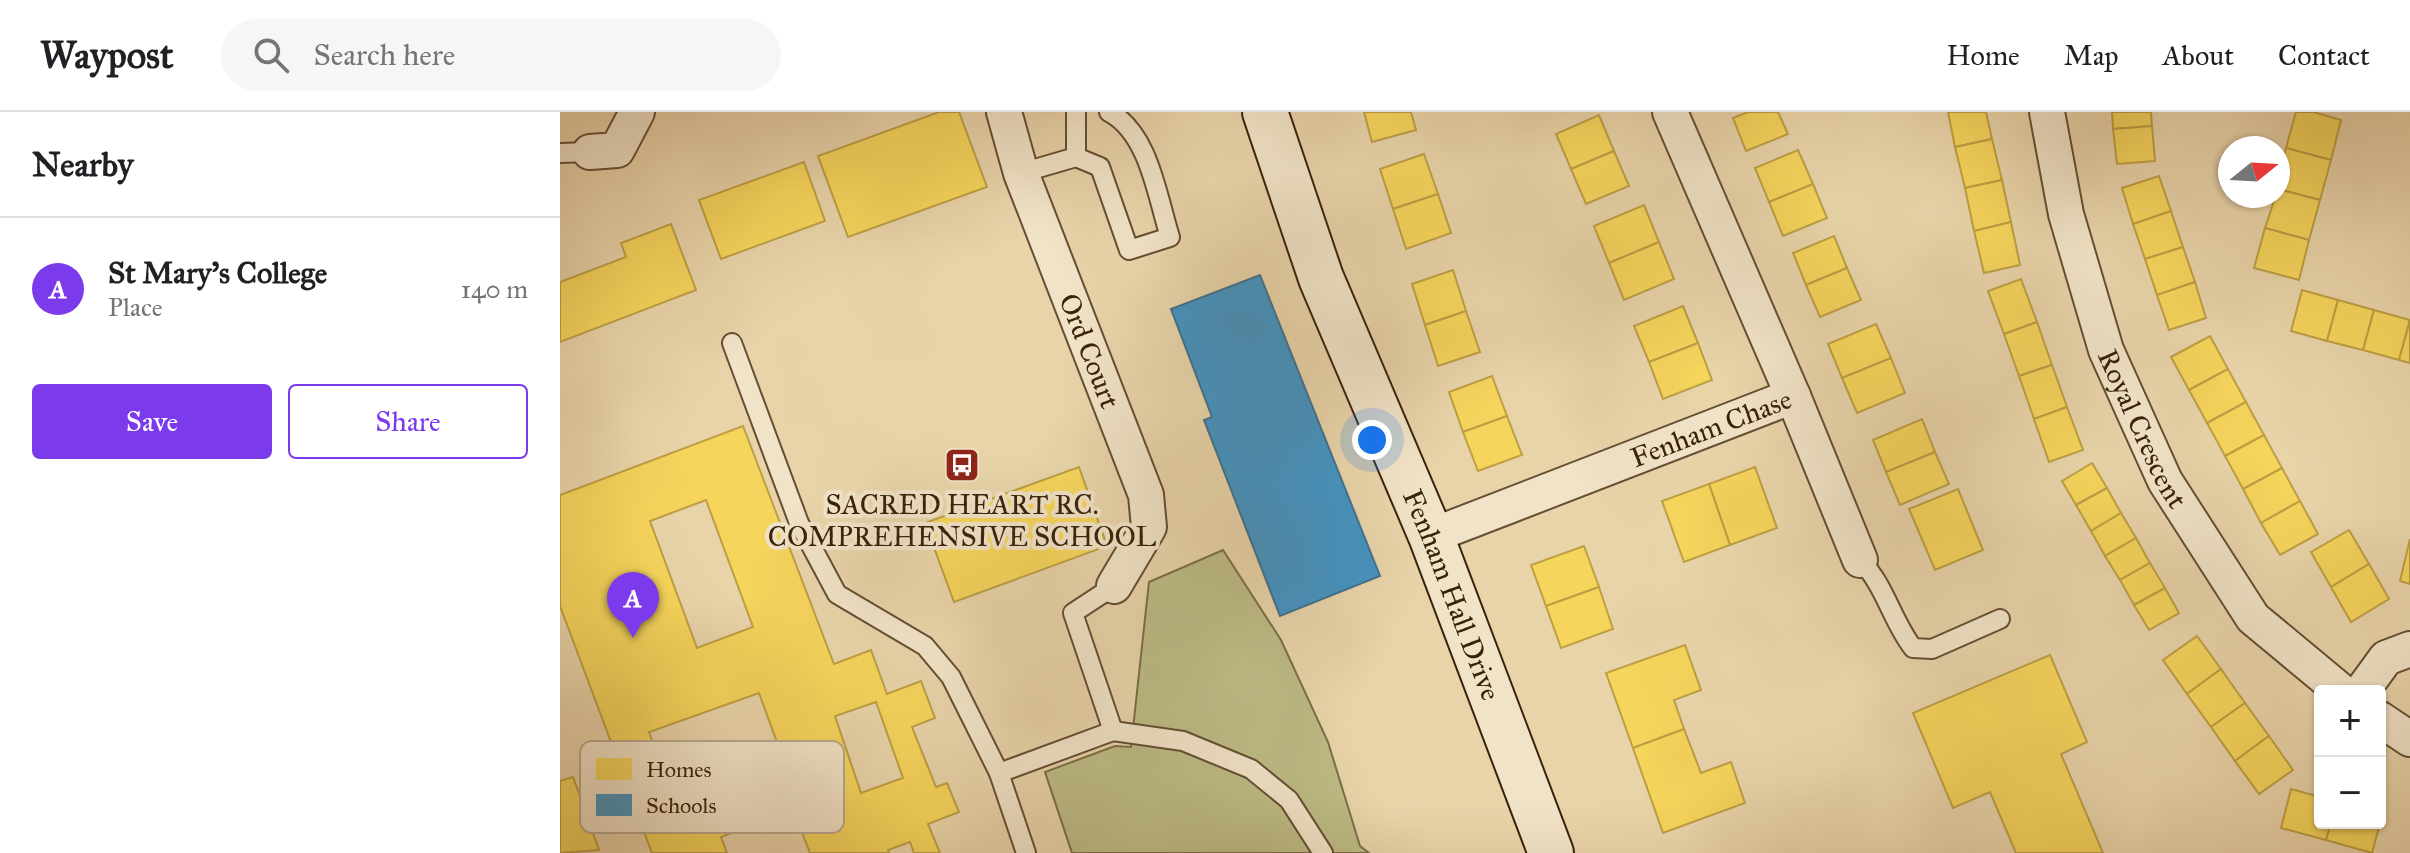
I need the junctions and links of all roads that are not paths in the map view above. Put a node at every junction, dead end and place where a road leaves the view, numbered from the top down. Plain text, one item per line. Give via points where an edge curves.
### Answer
1 (637, 112) edge
2 (1004, 112) edge
3 (1076, 112) edge
4 (1109, 112) edge
5 (1265, 112) edge
6 (1670, 112) edge
7 (2047, 112) edge
8 (575, 152) edge
9 (1076, 157) junction
10 (1021, 173) junction
11 (732, 343) dead end
12 (1793, 396) junction
13 (1431, 536) junction
14 (1860, 560) joint
15 (1114, 586) joint
16 (2000, 619) dead end
17 (2410, 649) edge
18 (2334, 685) edge
19 (2366, 685) edge
20 (2386, 723) edge
21 (1113, 731) junction
22 (2410, 739) edge
23 (999, 773) junction
24 (1026, 853) edge
25 (1323, 853) edge
26 (1551, 853) edge

1 - 8 street via 617,150
2 - 10 street, Ord Court
3 - 9 lane
4 - 9 lane via 1137,136 1170,237 1129,250 1100,167
5 - 13 street, Fenham Hall Drive via 1321,278
6 - 12 street, Fenham Chase
7 - 18 street, Royal Crescent via 2066,214 2106,350 2165,481 2253,618
9 - 10 lane
10 - 15 street, Ord Court via 1146,495 1149,527
11 - 23 lane via 799,523 837,594 925,646 951,677
12 - 13 street, Fenham Chase
12 - 14 street
13 - 26 street, Fenham Hall Drive
14 - 16 lane via 1913,648 1932,649
15 - 21 lane via 1073,613
17 - 19 street via 2386,658
20 - 22 street
21 - 23 lane
21 - 25 lane via 1183,741 1251,769 1289,800
23 - 24 lane

